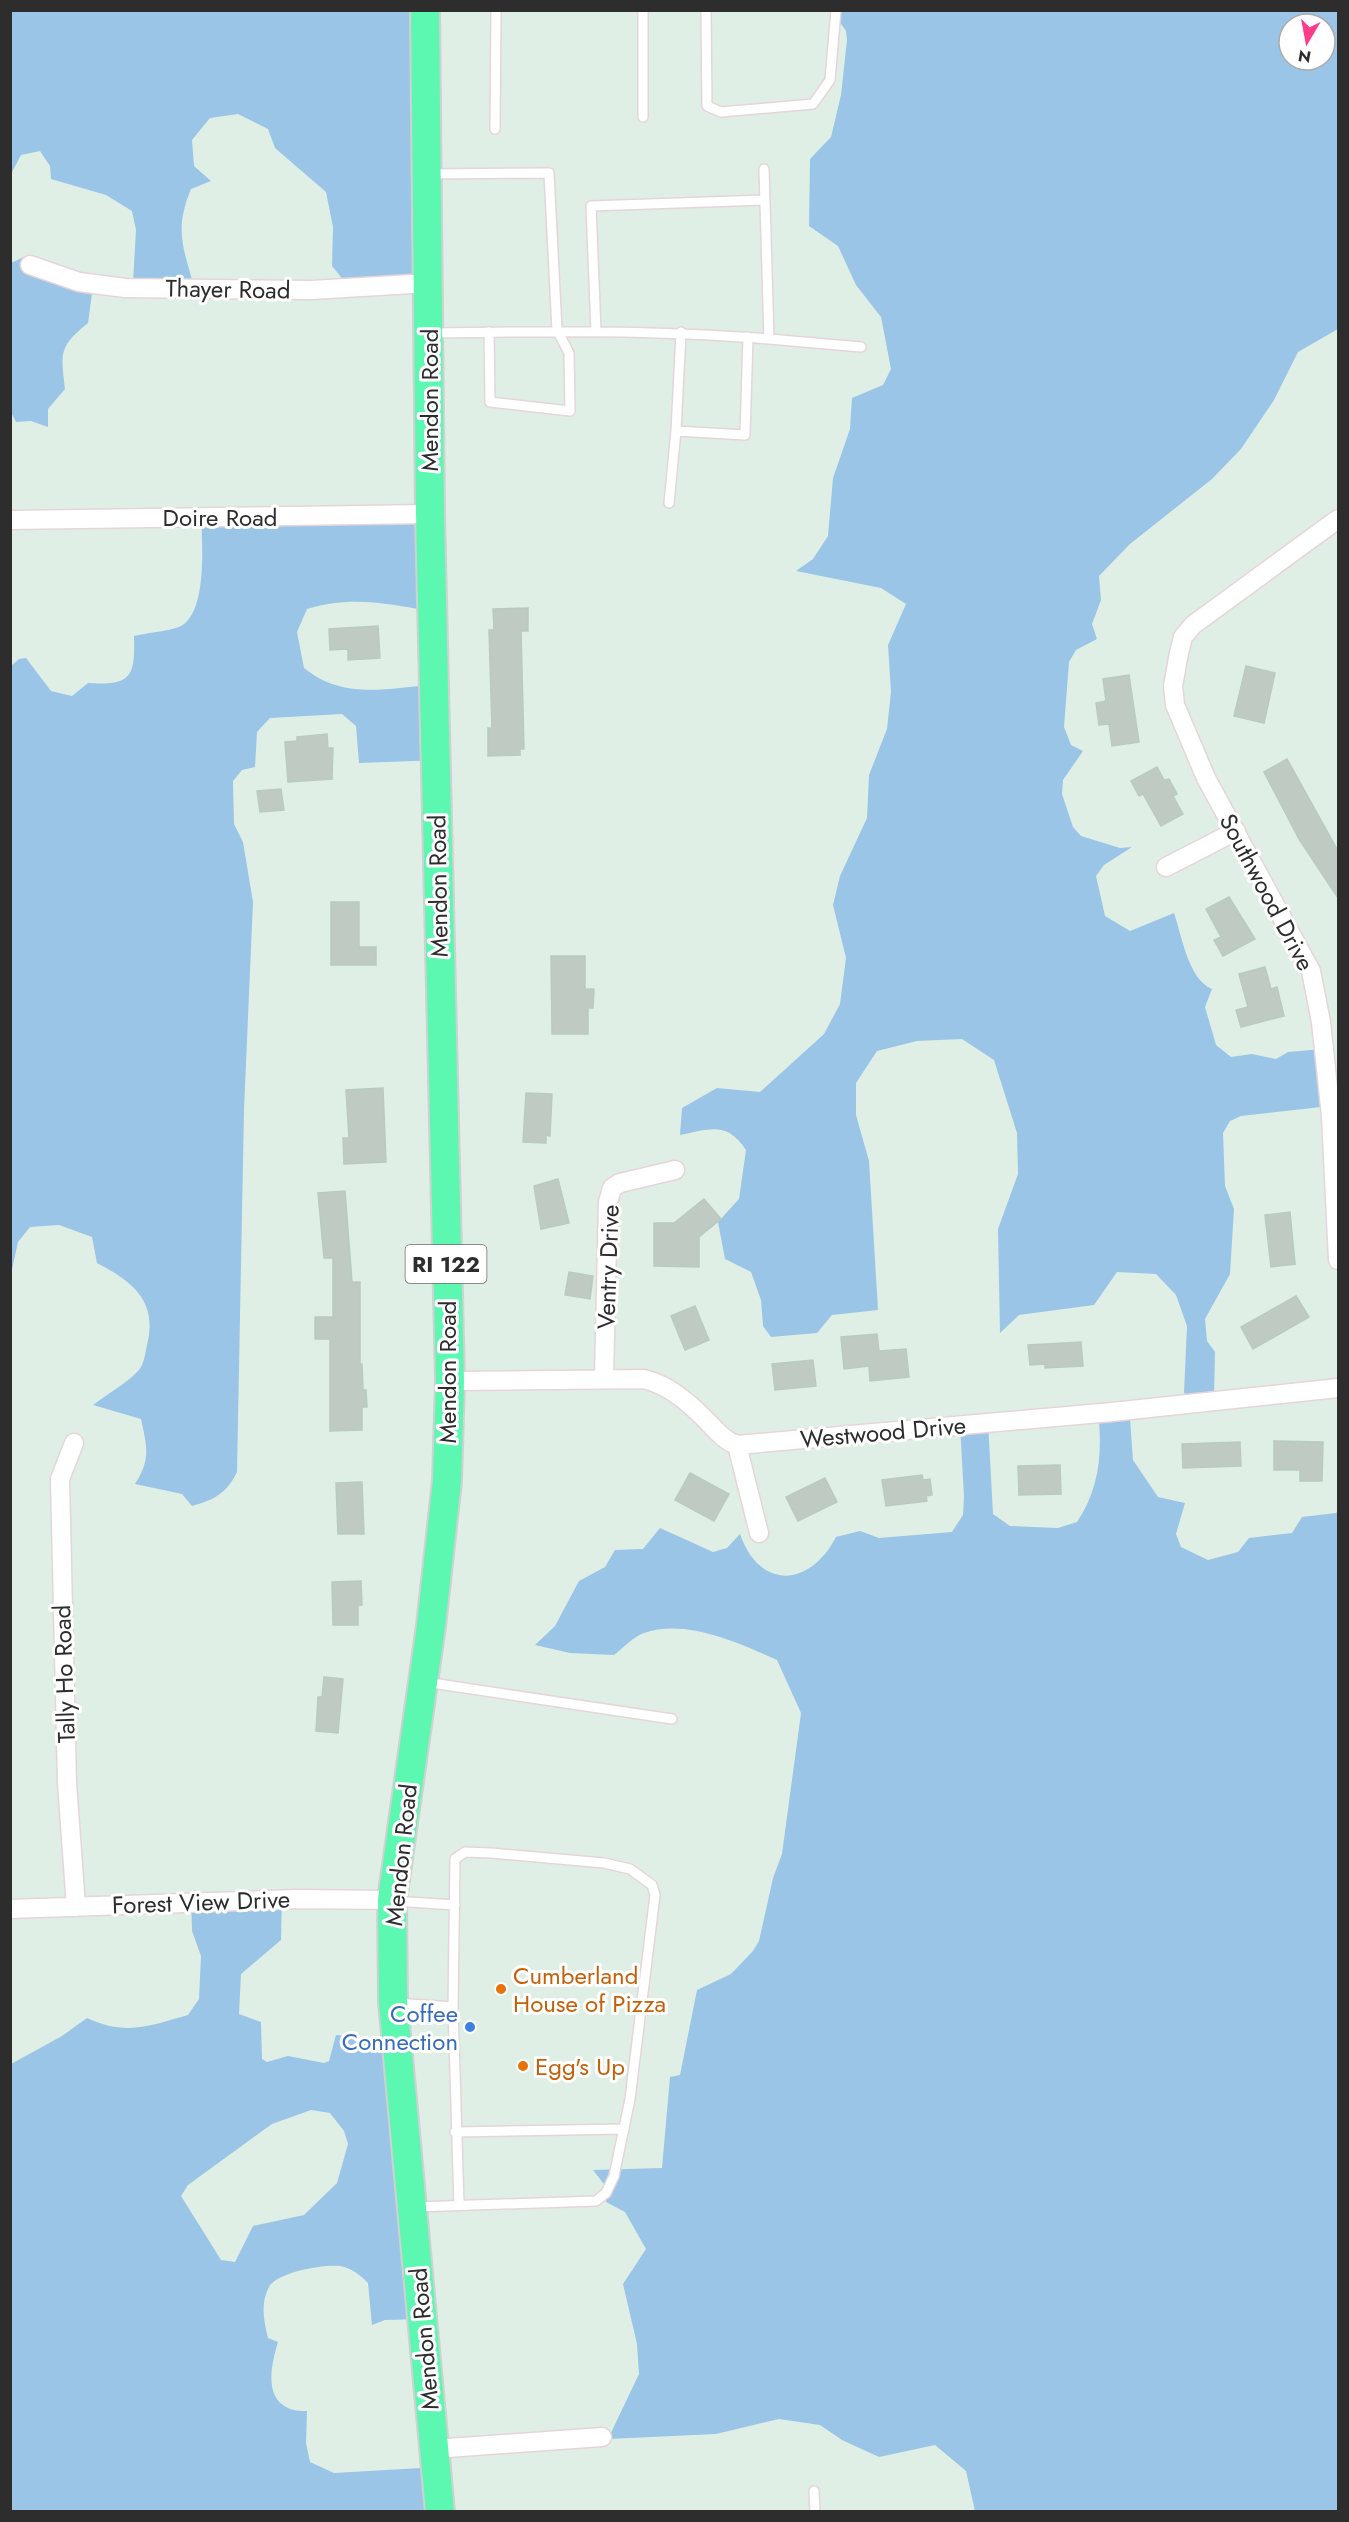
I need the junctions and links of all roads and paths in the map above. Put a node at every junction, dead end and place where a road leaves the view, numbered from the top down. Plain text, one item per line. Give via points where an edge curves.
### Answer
1 (425, 10) edge
2 (496, 10) edge
3 (643, 10) edge
4 (706, 10) edge
5 (836, 10) edge
6 (643, 117) dead end
7 (495, 129) dead end
8 (764, 169) dead end
9 (427, 174) junction
10 (765, 200) junction
11 (30, 265) dead end
12 (429, 283) junction
13 (557, 330) junction
14 (596, 331) junction
15 (489, 332) junction
16 (681, 332) junction
17 (429, 333) junction
18 (748, 337) junction
19 (769, 339) junction
20 (861, 347) dead end
21 (676, 431) junction
22 (669, 503) dead end
23 (430, 514) junction
24 (1338, 519) edge
25 (10, 520) edge
26 (1236, 831) junction
27 (1166, 867) dead end
28 (1333, 1100) edge
29 (675, 1170) dead end
30 (1338, 1260) edge
31 (604, 1378) junction
32 (450, 1381) junction
33 (1338, 1388) edge
34 (74, 1443) dead end
35 (737, 1445) junction
36 (759, 1533) dead end
37 (423, 1682) junction
38 (672, 1719) dead end
39 (392, 1900) junction
40 (455, 1905) junction
41 (76, 1907) junction
42 (10, 1909) edge
43 (393, 2002) junction
44 (453, 2007) junction
45 (624, 2129) junction
46 (455, 2132) junction
47 (459, 2204) junction
48 (412, 2207) junction
49 (602, 2437) dead end
50 (434, 2449) junction
51 (814, 2491) dead end
52 (440, 2511) edge
53 (815, 2511) edge

1 - 9 main road, Mendon Road / RI 122
2 - 7 lane
3 - 6 lane
4 - 5 lane via 707,105 721,112 813,104 830,80
8 - 10 lane
9 - 12 main road, Mendon Road / RI 122
9 - 13 lane via 549,173
10 - 14 lane via 591,206
10 - 19 lane
11 - 12 street, Thayer Road via 79,282 125,288 312,290
12 - 17 main road, Mendon Road / RI 122
13 - 14 lane
13 - 15 lane
13 - 15 lane via 569,353 570,411 490,402
14 - 16 lane
15 - 17 lane
16 - 18 lane
16 - 21 lane
17 - 23 main road, Mendon Road / RI 122
18 - 19 lane
18 - 21 lane via 745,435
19 - 20 lane
21 - 22 lane
23 - 25 street, Doire Road
23 - 32 main road, Mendon Road / RI 122
24 - 26 street, Southwood Drive via 1213,609 1183,637 1173,686 1175,705 1206,778
26 - 27 street
26 - 28 street, Southwood Drive via 1311,971
28 - 30 street, Southwood Drive
29 - 31 street, Ventry Drive via 612,1188 608,1202
31 - 32 street
31 - 35 street via 664,1384 726,1441
32 - 37 main road, Mendon Road / RI 122 via 447,1481
33 - 35 street, Westwood Drive
34 - 41 street, Tally Ho Road via 60,1479 68,1783
35 - 36 street
37 - 38 lane
37 - 39 main road, Mendon Road / RI 122
39 - 40 lane
39 - 41 street, Forest View Drive via 296,1899
39 - 43 main road, Mendon Road / RI 122
40 - 44 lane
40 - 45 lane via 455,1859 465,1852 604,1863 630,1869 651,1885 655,1895
41 - 42 street, Forest View Drive
43 - 44 lane
43 - 48 main road, Mendon Road / RI 122
44 - 46 lane
45 - 46 lane
45 - 47 lane via 614,2176 606,2193 596,2200
46 - 47 lane
47 - 48 lane
48 - 50 main road, Mendon Road / RI 122
49 - 50 street
50 - 52 main road, Mendon Road / RI 122
51 - 53 lane

